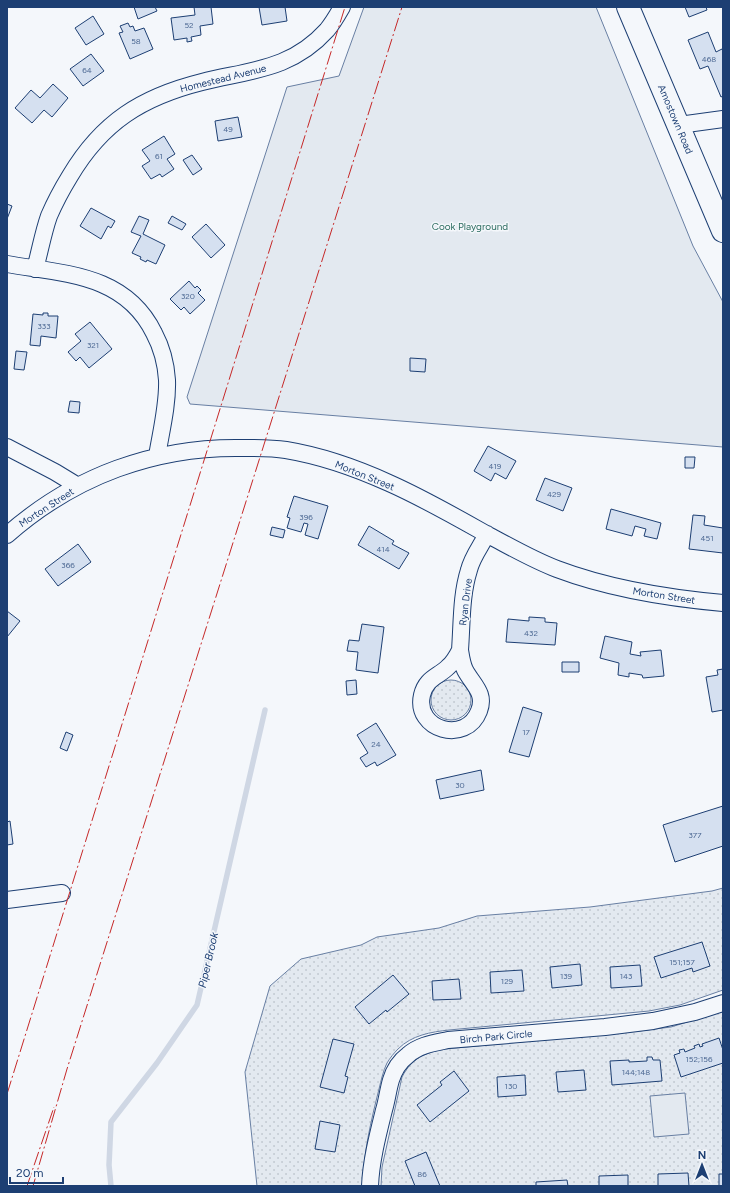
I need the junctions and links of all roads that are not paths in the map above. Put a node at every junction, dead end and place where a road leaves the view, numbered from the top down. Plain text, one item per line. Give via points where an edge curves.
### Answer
1 (342, 7) edge
2 (628, 7) edge
3 (723, 119) edge
4 (679, 125) junction
5 (723, 231) edge
6 (7, 264) edge
7 (35, 269) junction
8 (7, 447) edge
9 (157, 456) junction
10 (78, 486) junction
11 (487, 534) junction
12 (7, 535) edge
13 (723, 603) edge
14 (460, 650) junction
15 (62, 893) dead end
16 (7, 900) edge
17 (723, 1003) edge
18 (370, 1186) edge

1 - 7 street, Homestead Avenue via 329,28 308,47 284,62 167,93 117,120 92,145 64,186 50,216
2 - 4 street, Amostown Road
3 - 4 street
4 - 5 street, Amostown Road
6 - 7 street
7 - 9 street via 99,282 123,295 144,315 162,350 166,365 167,394
8 - 10 street
9 - 10 street, Morton Street via 126,465
9 - 11 street, Morton Street via 198,449 237,448 275,449 307,454 349,467 390,484
10 - 12 street, Morton Street via 38,510
11 - 13 street, Morton Street via 532,558 583,578 646,593
11 - 14 street, Ryan Drive via 473,558 465,586
14 - 14 street, Ryan Drive via 448,668 431,679 421,698 428,719 436,727 447,730 458,730 473,721 481,700 479,690 465,670
15 - 16 street
17 - 18 street, Birch Park Circle via 653,1021 448,1040 415,1050 397,1067 391,1079

